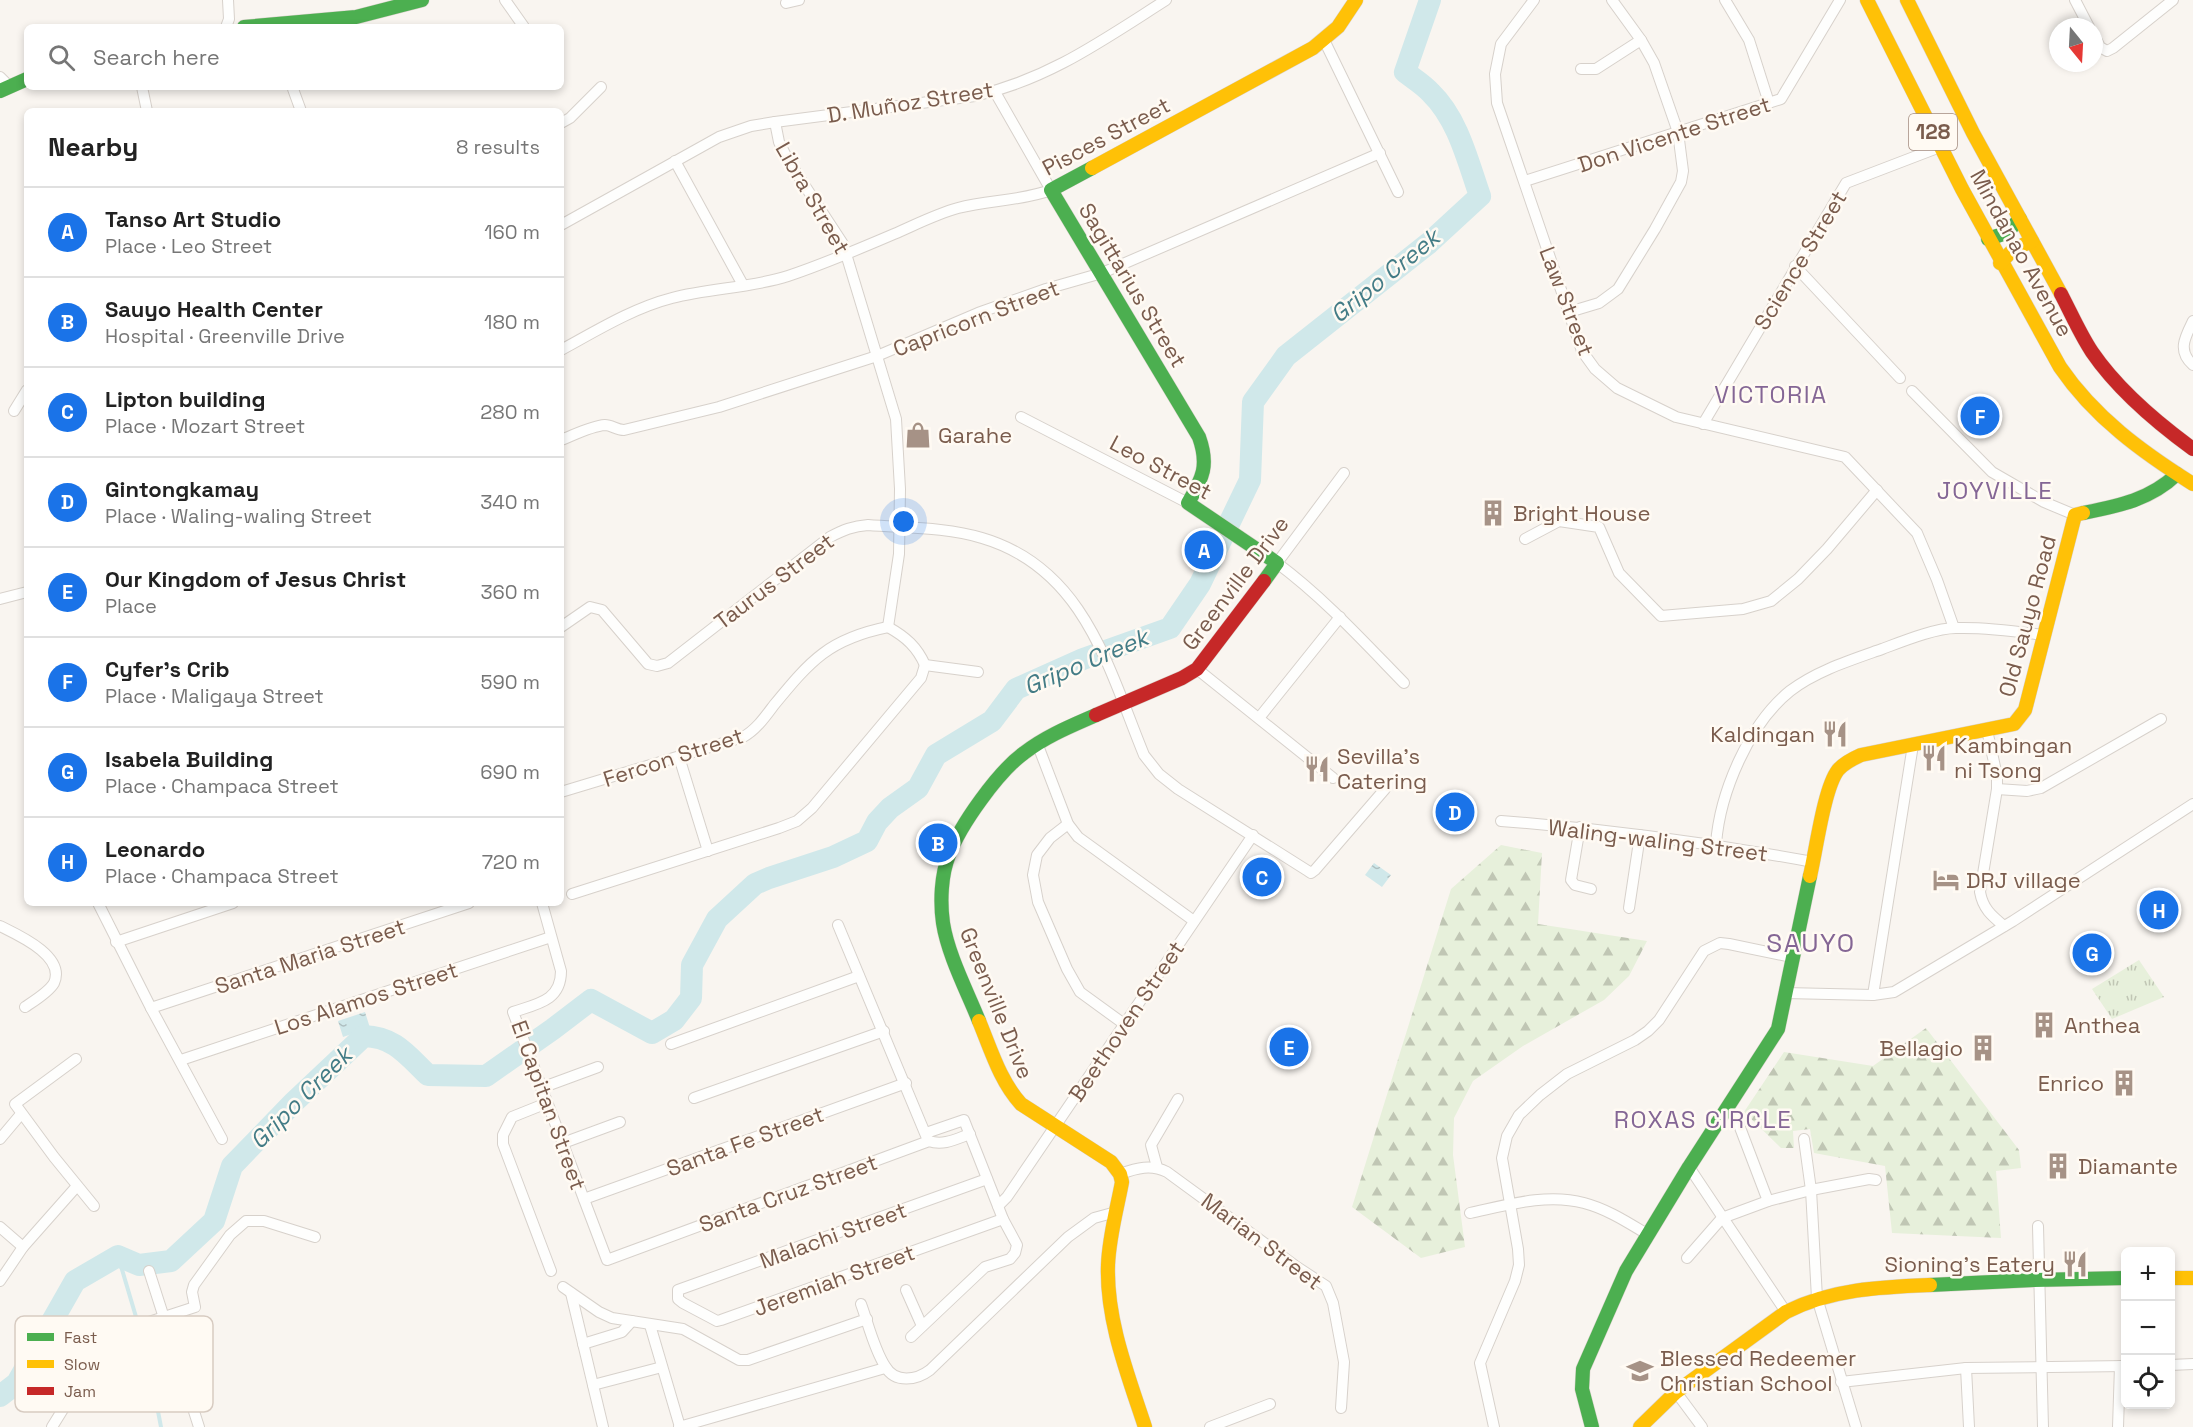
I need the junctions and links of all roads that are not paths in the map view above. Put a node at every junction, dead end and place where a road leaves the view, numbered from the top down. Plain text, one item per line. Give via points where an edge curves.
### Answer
1 (228, 0) edge
2 (422, 0) edge
3 (505, 0) edge
4 (799, 0) edge
5 (1166, 0) edge
6 (1356, 0) edge
7 (1534, 0) edge
8 (1612, 0) edge
9 (1725, 0) edge
10 (1840, 0) edge
11 (1868, 0) edge
12 (1907, 0) edge
13 (2075, 0) edge
14 (2173, 0) edge
15 (786, 3) dead end
16 (2084, 18) edge
17 (227, 24) edge
18 (281, 24) edge
19 (522, 24) edge
20 (1324, 40) junction
21 (1641, 40) junction
22 (2103, 49) edge
23 (1581, 69) dead end
24 (24, 79) edge
25 (3, 85) edge
26 (601, 87) dead end
27 (143, 90) edge
28 (293, 90) edge
29 (995, 92) junction
30 (1769, 103) junction
31 (146, 108) edge
32 (301, 108) edge
33 (564, 121) edge
34 (775, 122) junction
35 (1678, 132) junction
36 (1940, 147) junction
37 (1380, 153) junction
38 (675, 161) junction
39 (1525, 181) junction
40 (1051, 190) junction
41 (1398, 192) dead end
42 (2020, 219) junction
43 (564, 223) edge
44 (1988, 239) junction
45 (2032, 241) junction
46 (847, 254) junction
47 (2000, 263) junction
48 (1795, 266) junction
49 (1102, 273) junction
50 (743, 285) junction
51 (1569, 312) junction
52 (2193, 321) edge
53 (564, 348) edge
54 (878, 356) junction
55 (2193, 365) edge
56 (1900, 378) dead end
57 (1912, 391) dead end
58 (24, 395) edge
59 (14, 411) dead end
60 (1021, 417) dead end
61 (1703, 423) junction
62 (564, 439) edge
63 (2193, 449) edge
64 (1344, 473) dead end
65 (2177, 474) junction
66 (2193, 484) edge
67 (1877, 490) junction
68 (1188, 504) junction
69 (2075, 515) junction
70 (900, 527) junction
71 (1525, 538) dead end
72 (1277, 562) junction
73 (24, 593) edge
74 (0, 599) edge
75 (1340, 617) junction
76 (564, 625) edge
77 (888, 627) junction
78 (1954, 628) junction
79 (2043, 635) junction
80 (925, 665) junction
81 (1197, 669) junction
82 (978, 672) dead end
83 (1404, 683) dead end
84 (1123, 702) junction
85 (1259, 718) junction
86 (2161, 719) dead end
87 (1987, 730) junction
88 (1037, 743) junction
89 (1913, 744) junction
90 (679, 757) junction
91 (1333, 778) dead end
92 (1385, 789) dead end
93 (1997, 789) junction
94 (564, 791) edge
95 (2193, 804) edge
96 (1501, 821) dead end
97 (1068, 824) junction
98 (1580, 827) junction
99 (1253, 835) junction
100 (1640, 835) junction
101 (1716, 844) junction
102 (708, 852) junction
103 (1814, 862) junction
104 (1591, 889) dead end
105 (572, 894) dead end
106 (99, 906) edge
107 (224, 906) edge
108 (460, 906) edge
109 (543, 906) edge
110 (1629, 908) dead end
111 (1194, 921) junction
112 (838, 925) dead end
113 (0, 926) edge
114 (2004, 926) junction
115 (551, 937) junction
116 (116, 942) junction
117 (1792, 957) junction
118 (859, 976) junction
119 (1785, 993) junction
120 (1873, 995) junction
121 (25, 1007) dead end
122 (151, 1008) junction
123 (1124, 1024) junction
124 (884, 1031) junction
125 (671, 1044) dead end
126 (76, 1059) dead end
127 (180, 1060) junction
128 (598, 1067) dead end
129 (906, 1083) junction
130 (542, 1088) junction
131 (694, 1098) dead end
132 (1178, 1099) dead end
133 (548, 1103) junction
134 (1727, 1108) junction
135 (21, 1113) junction
136 (620, 1122) dead end
137 (1054, 1126) junction
138 (970, 1134) junction
139 (927, 1137) junction
140 (0, 1138) edge
141 (222, 1139) dead end
142 (1804, 1139) dead end
143 (563, 1143) junction
144 (1157, 1167) junction
145 (1689, 1167) junction
146 (1120, 1174) junction
147 (987, 1179) junction
148 (1876, 1180) dead end
149 (77, 1186) junction
150 (1811, 1190) junction
151 (584, 1199) junction
152 (1768, 1202) junction
153 (1511, 1204) junction
154 (94, 1206) dead end
155 (998, 1206) junction
156 (1116, 1212) junction
157 (1470, 1213) dead end
158 (1722, 1218) junction
159 (1003, 1219) junction
160 (2038, 1226) dead end
161 (0, 1227) edge
162 (1647, 1234) junction
163 (315, 1237) dead end
164 (23, 1246) junction
165 (1687, 1258) dead end
166 (607, 1260) joint
167 (149, 1271) dead end
168 (550, 1271) dead end
169 (2039, 1278) junction
170 (2121, 1278) edge
171 (2175, 1278) edge
172 (2193, 1278) edge
173 (0, 1281) edge
174 (678, 1290) joint
175 (906, 1290) dead end
176 (1817, 1298) junction
177 (861, 1304) dead end
178 (1786, 1312) junction
179 (164, 1316) edge
180 (167, 1316) edge
181 (867, 1319) junction
182 (632, 1321) junction
183 (650, 1325) junction
184 (922, 1326) junction
185 (911, 1337) dead end
186 (583, 1344) junction
187 (2193, 1364) edge
188 (2175, 1365) edge
189 (2041, 1366) junction
190 (2121, 1366) edge
191 (662, 1367) junction
192 (885, 1368) junction
193 (1966, 1368) junction
194 (1841, 1382) junction
195 (593, 1385) junction
196 (2121, 1390) edge
197 (1676, 1392) junction
198 (1270, 1404) dead end
199 (1341, 1408) dead end
200 (61, 1412) edge
201 (194, 1412) edge
202 (52, 1427) edge
203 (199, 1427) edge
204 (603, 1427) edge
205 (680, 1427) edge
206 (1145, 1427) edge
207 (1209, 1427) edge
208 (1494, 1427) edge
209 (1592, 1427) edge
210 (1640, 1427) edge
211 (1702, 1427) edge
212 (1856, 1427) edge
213 (1969, 1427) edge
214 (2043, 1427) edge
215 (2118, 1427) edge

1 - 17 street
2 - 18 street via 355,18
3 - 19 street
4 - 15 street
5 - 29 street, D. Muñoz Street via 1056,68
6 - 20 street, Pisces Street via 1341,25
7 - 39 street, Law Street via 1501,44 1495,74 1497,103
8 - 21 street
9 - 30 street via 1749,40
10 - 30 street, Don Vicente Street via 1781,99
11 - 36 street, Mindanao Avenue / 128
12 - 42 street, Mindanao Avenue / 128
13 - 16 street
14 - 22 street via 2114,48
20 - 37 street
20 - 40 street, Pisces Street
21 - 23 street via 1596,69
21 - 35 street via 1654,63
24 - 25 street
26 - 33 street
27 - 31 street
28 - 32 street
29 - 34 street, D. Muñoz Street
29 - 40 street, Sagittarius Street
30 - 35 street, Don Vicente Street
34 - 38 street, D. Muñoz Street via 719,137
34 - 46 street, Libra Street via 788,160
35 - 39 street, Don Vicente Street
35 - 51 street via 1681,182 1655,229 1618,289 1599,303
36 - 44 street, Mindanao Avenue / 128
36 - 48 street, Science Street via 1846,183
37 - 41 street
37 - 49 street, Capricorn Street
38 - 43 street, D. Muñoz Street
38 - 50 street
39 - 51 street, Law Street
40 - 46 street, Pisces Street via 1017,200 957,208
40 - 49 street, Sagittarius Street
42 - 44 street via 2006,233
42 - 45 street, Mindanao Avenue / 128
44 - 47 street, Mindanao Avenue / 128
45 - 47 street via 2014,249
45 - 63 street, Mindanao Avenue / 128 via 2092,351 2116,383 2151,417
46 - 50 street, Pisces Street via 788,276
46 - 54 street, Libra Street
47 - 65 street, Mindanao Avenue / 128 via 2064,373 2088,402
48 - 56 street
48 - 61 street, Science Street
49 - 54 street, Capricorn Street via 978,313
49 - 68 street, Sagittarius Street via 1202,444 1206,460 1203,474
50 - 53 street, Pisces Street via 648,306
51 - 61 street, Law Street via 1582,351 1617,388 1676,417
52 - 55 street via 2183,349
54 - 62 street, Capricorn Street via 718,407 624,430 603,425
54 - 70 street, Libra Street via 896,419
57 - 69 street via 1992,472
58 - 59 street
60 - 68 street, Leo Street
61 - 67 street, Law Street via 1845,457
64 - 72 street, Greenville Drive
65 - 66 street, Mindanao Avenue / 128
65 - 69 street, Old Sauyo Road via 2148,497
67 - 71 street via 1798,579 1771,601 1743,609 1661,616 1619,573 1599,527 1559,521
67 - 78 street via 1917,533
68 - 72 street, Leo Street
69 - 79 street, Old Sauyo Road
70 - 76 street, Taurus Street via 855,525 843,529 668,663 648,664 602,610 590,607
70 - 77 street, Libra Street
70 - 84 street, Taurus Street via 981,537 1031,560 1069,595 1088,621
72 - 75 street
72 - 81 street, Greenville Drive
73 - 74 street
75 - 83 street
75 - 85 street
77 - 80 street via 918,651
77 - 90 street, Fercon Street via 850,636 827,649 742,738
78 - 79 street
78 - 101 street via 1906,640 1856,659 1789,692 1738,761
79 - 87 street, Old Sauyo Road via 2025,710 2014,724
80 - 82 street
80 - 102 street via 921,678 797,821
81 - 84 street, Greenville Drive
81 - 85 street
84 - 88 street, Greenville Drive
84 - 99 street, Taurus Street via 1144,755 1159,774
85 - 91 street
86 - 93 street via 2041,788
87 - 89 street, Old Sauyo Road
87 - 93 street
88 - 97 street
88 - 137 street, Greenville Drive via 1006,766 960,834 946,866 940,907 947,941 1005,1082 1021,1104
89 - 103 street, Old Sauyo Road via 1861,755 1837,768 1830,783
89 - 120 street
90 - 94 street, Fercon Street
90 - 102 street
92 - 99 street, Taurus Street via 1311,873
93 - 114 street via 1980,892 1987,911
95 - 114 street
96 - 98 street, Waling-waling Street
97 - 111 street via 1096,851
97 - 123 street via 1037,855 1033,875 1038,902 1080,992
98 - 100 street, Waling-waling Street
98 - 104 street via 1571,880
99 - 111 street, Beethoven Street
100 - 101 street, Waling-waling Street
100 - 110 street
101 - 103 street, Waling-waling Street
102 - 105 street
103 - 117 street, Old Sauyo Road
106 - 116 street
107 - 116 street
108 - 122 street, Santa Maria Street
109 - 115 street, El Capitan Street
111 - 123 street, Beethoven Street
112 - 118 street
113 - 121 street via 30,941 49,958 56,975 53,985
114 - 120 street via 1901,989
115 - 127 street, Los Alamos Street
115 - 130 street, El Capitan Street via 561,971 556,992 546,1000 513,1012
116 - 122 street
117 - 119 street, Old Sauyo Road
117 - 153 street via 1720,943 1704,951 1648,1031 1567,1074 1540,1095 1519,1115 1507,1136 1502,1158
118 - 124 street
118 - 125 street
119 - 120 street
119 - 134 street, Old Sauyo Road via 1778,1029
122 - 127 street
123 - 137 street, Beethoven Street
124 - 129 street
124 - 131 street
126 - 135 street via 15,1104
127 - 141 street
128 - 130 street
129 - 139 street
129 - 151 street, Santa Fe Street
130 - 133 street, El Capitan Street
132 - 144 street via 1150,1145
133 - 143 street, El Capitan Street
133 - 168 street via 512,1117 503,1144
134 - 145 street, Old Sauyo Road
134 - 152 street via 1736,1117
135 - 140 street
135 - 149 street
136 - 143 street
137 - 146 street, Greenville Drive via 1111,1162
137 - 155 street, Beethoven Street
138 - 139 street, Santa Cruz Street via 943,1143
138 - 139 street, Santa Cruz Street via 964,1120
138 - 147 street
139 - 166 street, Santa Cruz Street
142 - 150 street
143 - 151 street, El Capitan Street
144 - 146 street
144 - 199 street, Marian Street via 1326,1286 1344,1362
145 - 158 street
145 - 162 street, Old Sauyo Road
146 - 156 street
147 - 155 street
147 - 174 street, Malachi Street
148 - 150 street
149 - 154 street
149 - 164 street
150 - 152 street
150 - 176 street
151 - 166 street, El Capitan Street
152 - 158 street
153 - 157 street
153 - 162 street via 1564,1199 1585,1203
153 - 208 street via 1519,1265 1480,1363
155 - 159 street
156 - 192 street via 1094,1218 1068,1238 925,1374 908,1379
156 - 206 street via 1108,1287 1120,1352
158 - 165 street
158 - 178 street
159 - 174 street, Jeremiah Street via 717,1321 683,1304 678,1299
159 - 184 street via 1017,1245 1010,1259 985,1267
160 - 169 street
161 - 164 street
162 - 209 street, Old Sauyo Road via 1626,1271 1583,1369 1582,1389
163 - 180 street via 264,1221 246,1221 230,1235 194,1285 195,1307
164 - 173 street
167 - 179 street
169 - 170 street
169 - 176 street via 1886,1287
169 - 189 street
171 - 172 street
175 - 184 street
176 - 178 street
176 - 194 street
177 - 181 street
178 - 197 street
181 - 183 street via 748,1360 739,1360 682,1329
181 - 192 street
182 - 183 street
182 - 186 street via 622,1332
182 - 186 street via 599,1312 567,1290
183 - 191 street
184 - 185 street
186 - 195 street
187 - 188 street
189 - 190 street
189 - 193 street
189 - 214 street
191 - 195 street
191 - 205 street
192 - 205 street
193 - 194 street
193 - 213 street
194 - 212 street
195 - 204 street
196 - 215 street
197 - 210 street
197 - 211 street
198 - 207 street
200 - 202 street
201 - 203 street

